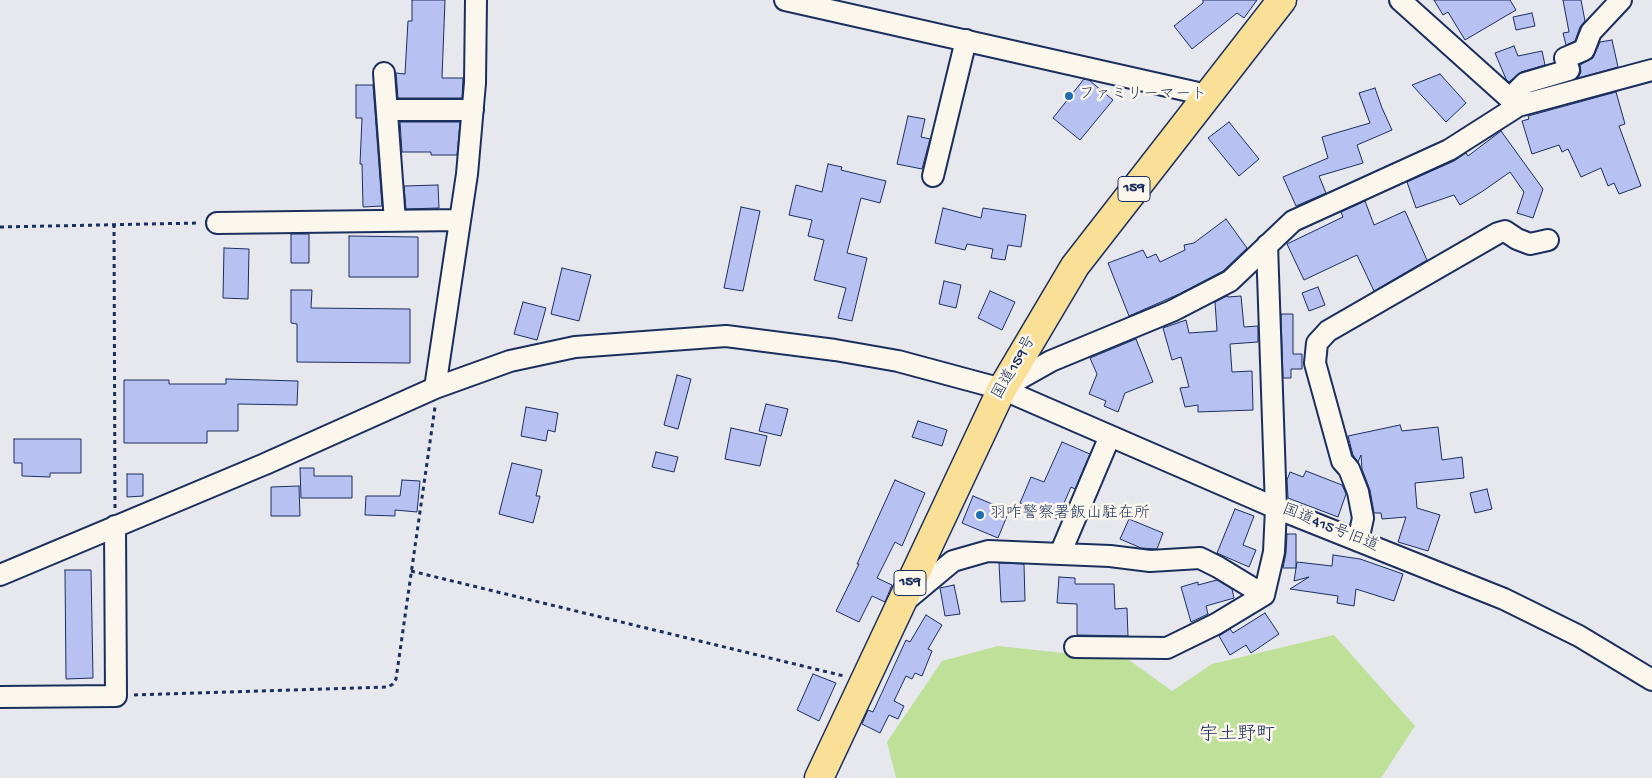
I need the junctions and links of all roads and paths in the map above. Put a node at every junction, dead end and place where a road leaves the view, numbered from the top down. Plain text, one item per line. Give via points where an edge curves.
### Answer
1 (476, 0) edge
2 (785, 0) edge
3 (1282, 0) edge
4 (1400, 0) edge
5 (1621, 0) edge
6 (966, 40) junction
7 (1652, 70) edge
8 (384, 73) dead end
9 (1208, 95) junction
10 (1514, 102) junction
11 (387, 110) junction
12 (472, 110) junction
13 (933, 176) dead end
14 (460, 220) junction
15 (395, 221) junction
16 (217, 223) joint
17 (114, 224) junction
18 (0, 227) edge
19 (1548, 240) dead end
20 (1267, 245) junction
21 (436, 387) junction
22 (1002, 389) junction
23 (1110, 436) junction
24 (1276, 508) junction
25 (115, 526) junction
26 (1358, 540) junction
27 (1060, 554) junction
28 (411, 571) junction
29 (0, 575) edge
30 (1264, 595) junction
31 (899, 605) junction
32 (1075, 647) dead end
33 (1652, 680) edge
34 (864, 681) junction
35 (116, 696) junction
36 (0, 697) edge
37 (818, 778) edge

1 - 12 street
2 - 6 street
3 - 9 highway, 国道159号 / 159
4 - 10 street
5 - 10 street via 1591,32 1584,50 1565,58 1569,70 1525,83
6 - 9 street
6 - 13 street
7 - 10 street
8 - 11 street
9 - 22 highway, 国道159号 / 159 via 1075,266
10 - 20 street via 1449,150 1293,221
11 - 12 street
11 - 15 street
12 - 14 street
14 - 15 street
14 - 21 street
15 - 16 street
16 - 17 path
17 - 18 path
17 - 25 path
19 - 26 street via 1530,244 1505,230 1498,233 1328,330 1317,343 1315,363 1342,461 1358,492 1363,518
20 - 22 street via 1230,281 1172,311 1051,361
20 - 24 street
21 - 22 street, 国道415号旧道 via 510,361 575,347 726,336 898,361
21 - 25 street, 国道415号旧道 via 265,464
21 - 28 path
22 - 23 street, 国道415号旧道
22 - 31 highway, 国道159号 / 159
23 - 24 street, 国道415号旧道
23 - 27 street
24 - 26 street, 国道415号旧道
24 - 30 street via 1274,552
25 - 29 street, 国道415号旧道
25 - 35 street
26 - 33 street, 国道415号旧道 via 1504,599 1579,636
27 - 30 street via 1150,561 1200,558
27 - 31 street via 988,551 953,561
28 - 34 path
28 - 35 path via 396,679 388,687
30 - 32 street via 1167,648
31 - 34 highway, 国道159号 / 159
34 - 37 highway, 国道159号 / 159
35 - 36 street

